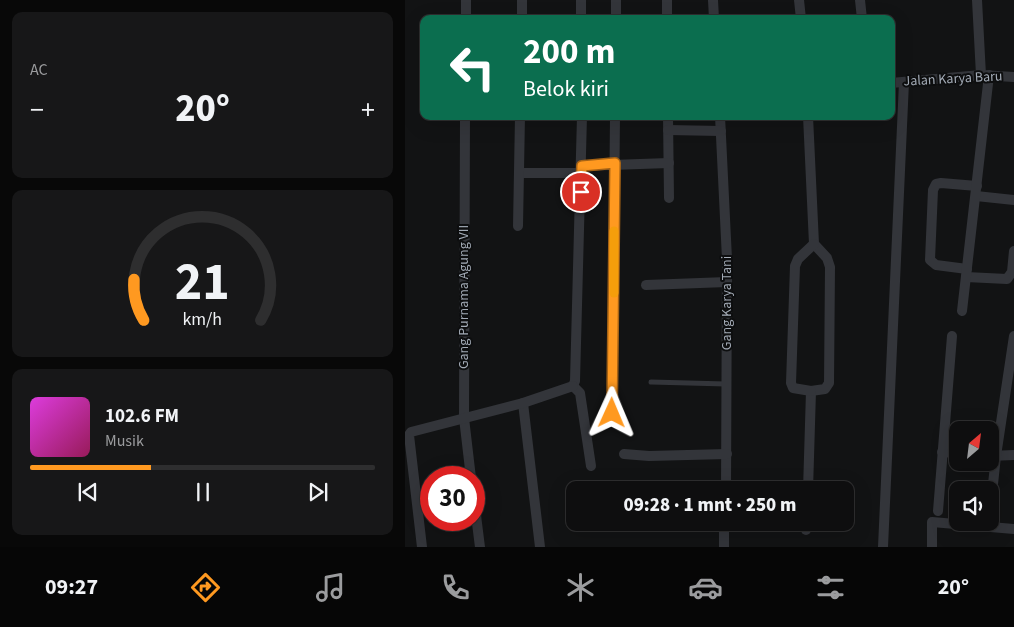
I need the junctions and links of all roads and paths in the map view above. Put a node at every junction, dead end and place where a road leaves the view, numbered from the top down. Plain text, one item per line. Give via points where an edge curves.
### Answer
1 (466, 0) edge
2 (522, 0) edge
3 (581, 0) edge
4 (616, 0) edge
5 (667, 0) edge
6 (713, 0) edge
7 (799, 0) edge
8 (860, 0) edge
9 (977, 0) edge
10 (466, 15) edge
11 (522, 15) edge
12 (581, 15) edge
13 (616, 15) edge
14 (667, 15) edge
15 (714, 15) edge
16 (801, 15) edge
17 (862, 15) edge
18 (985, 75) junction
19 (1014, 77) edge
20 (904, 82) junction
21 (895, 83) edge
22 (465, 120) edge
23 (520, 120) edge
24 (582, 120) edge
25 (615, 120) edge
26 (668, 120) edge
27 (720, 120) edge
28 (807, 120) edge
29 (668, 130) junction
30 (721, 131) junction
31 (615, 163) junction
32 (669, 163) junction
33 (582, 170) junction
34 (519, 174) junction
35 (976, 191) junction
36 (669, 198) dead end
37 (1014, 200) edge
38 (518, 226) dead end
39 (814, 244) junction
40 (1014, 251) edge
41 (967, 273) junction
42 (727, 282) junction
43 (646, 284) dead end
44 (962, 310) dead end
45 (952, 336) dead end
46 (1014, 336) edge
47 (651, 382) dead end
48 (727, 384) junction
49 (573, 386) junction
50 (811, 391) junction
51 (523, 403) junction
52 (612, 413) dead end
53 (464, 418) junction
54 (999, 422) edge
55 (942, 452) junction
56 (949, 452) edge
57 (624, 454) dead end
58 (727, 454) junction
59 (1014, 455) edge
60 (999, 456) edge
61 (470, 466) edge
62 (591, 466) dead end
63 (726, 481) edge
64 (808, 481) edge
65 (938, 511) dead end
66 (1014, 530) edge
67 (478, 531) edge
68 (724, 531) edge
69 (423, 547) edge
70 (480, 547) edge
71 (540, 547) edge
72 (724, 547) edge
73 (883, 547) edge
74 (932, 547) edge

1 - 10 street
2 - 11 street
3 - 12 street
4 - 13 street
5 - 14 street
6 - 15 street
7 - 16 street
8 - 17 street
9 - 18 street
18 - 19 street, Jalan Karya Baru
18 - 20 street, Jalan Karya Baru
18 - 35 street
20 - 21 street, Jalan Karya Baru
20 - 73 street
22 - 53 street, Gang Purnama Agung VII
23 - 34 street
24 - 33 street
25 - 31 street
26 - 29 street
27 - 30 street, Gang Karya Tani
28 - 39 street
29 - 30 street
29 - 32 street
30 - 42 street, Gang Karya Tani
31 - 32 street
31 - 33 street
31 - 52 street
32 - 36 street
33 - 34 street
33 - 49 street
34 - 38 street
35 - 37 street
35 - 41 street
35 - 41 street via 941,183 936,184 933,190 930,260 936,265
39 - 50 street via 829,262 829,383 827,388
39 - 50 street via 795,266 791,383 793,388
40 - 41 street via 1012,272 1007,279
41 - 44 street
42 - 43 street
42 - 48 street, Gang Karya Tani
45 - 55 street
46 - 54 street
47 - 48 lane
48 - 58 street, Gang Karya Tani
49 - 51 street
49 - 62 street via 580,392
50 - 64 street
51 - 53 street
51 - 71 street
53 - 61 street, Gang Purnama Agung VII
53 - 69 street via 413,430 409,435
55 - 56 street
55 - 65 street
57 - 58 street
58 - 63 street, Gang Karya Tani
59 - 60 street
66 - 74 street via 932,522
67 - 70 street
68 - 72 street

